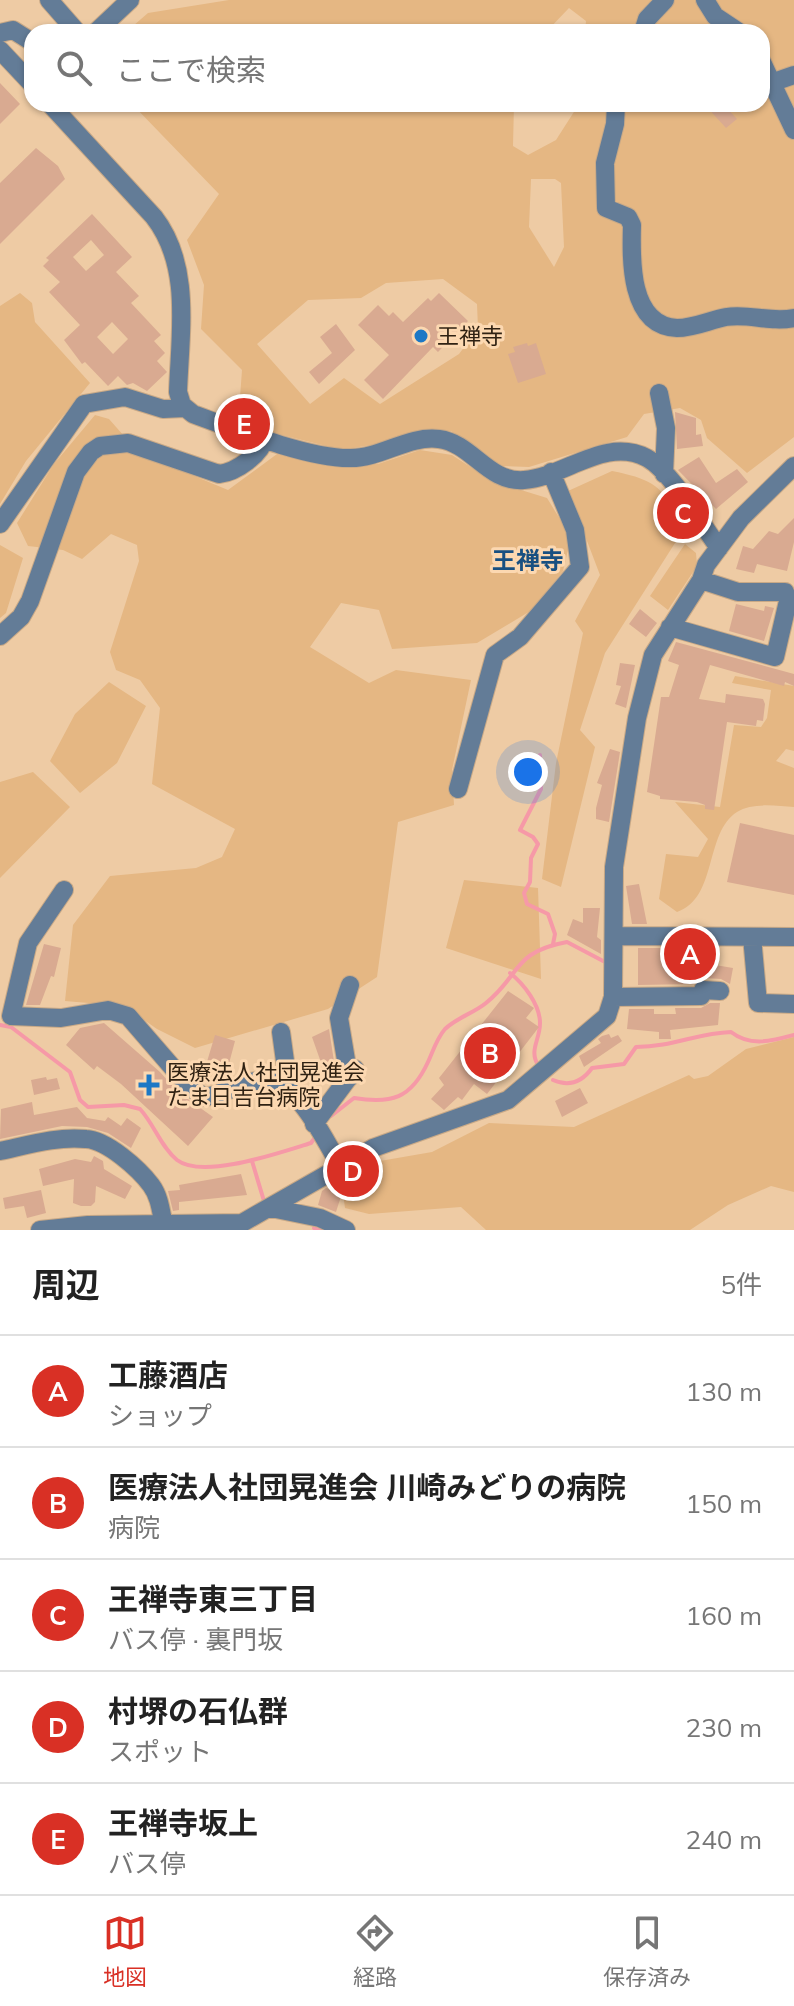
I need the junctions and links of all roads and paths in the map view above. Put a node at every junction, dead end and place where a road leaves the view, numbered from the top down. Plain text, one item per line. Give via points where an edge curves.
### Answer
1 (49, 0) edge
2 (130, 0) edge
3 (665, 0) edge
4 (705, 0) edge
5 (70, 24) edge
6 (104, 24) edge
7 (645, 24) edge
8 (727, 24) edge
9 (0, 33) edge
10 (24, 37) edge
11 (0, 50) edge
12 (794, 75) edge
13 (24, 76) edge
14 (771, 83) joint
15 (57, 112) edge
16 (615, 112) edge
17 (794, 130) edge
18 (794, 318) edge
19 (659, 393) dead end
20 (185, 408) junction
21 (265, 438) junction
22 (794, 466) edge
23 (551, 472) junction
24 (664, 474) junction
25 (0, 524) edge
26 (719, 548) junction
27 (701, 580) junction
28 (790, 587) edge
29 (670, 627) junction
30 (0, 636) edge
31 (458, 789) dead end
32 (64, 890) dead end
33 (614, 936) junction
34 (752, 937) junction
35 (794, 937) edge
36 (350, 985) dead end
37 (720, 991) dead end
38 (613, 997) junction
39 (794, 1004) edge
40 (281, 1032) dead end
41 (289, 1090) junction
42 (314, 1124) junction
43 (0, 1151) edge
44 (340, 1165) junction
45 (271, 1208) junction
46 (164, 1226) junction
47 (242, 1227) edge
48 (40, 1230) edge
49 (346, 1230) edge

1 - 5 street
2 - 6 street
3 - 7 street
4 - 8 street
9 - 10 street via 13,30
11 - 13 street
12 - 14 street
14 - 17 street
15 - 20 street via 167,236 180,281 178,392
16 - 18 street via 605,163 606,208 628,217 632,225 635,283 650,316 664,326 680,328 726,317 776,322
19 - 24 street via 666,428
20 - 21 street
20 - 25 street via 163,409 125,397 84,404
21 - 23 street via 350,458 438,439 453,442 484,467 510,479
21 - 30 street via 262,448 235,470 219,474 128,443 91,452 76,472 30,601
22 - 26 street
23 - 24 street via 625,451 647,458
23 - 31 street via 575,530 580,567 520,637 495,655
24 - 26 street
26 - 27 street
27 - 28 street via 738,592
27 - 29 street
28 - 29 street via 775,657
29 - 33 street via 645,677 614,867
32 - 41 street via 28,943 11,1016 61,1018 108,1010 128,1016 203,1097 221,1096 256,1081
33 - 34 street
33 - 38 street
34 - 35 street
34 - 39 street via 758,1003
36 - 42 street via 339,1018 352,1074
37 - 38 street
38 - 44 street via 607,1016 508,1100
40 - 41 street
41 - 42 street
42 - 44 street
43 - 46 street via 89,1138 150,1184
44 - 45 street
45 - 47 street
45 - 49 street via 320,1218
46 - 47 street
46 - 48 street

